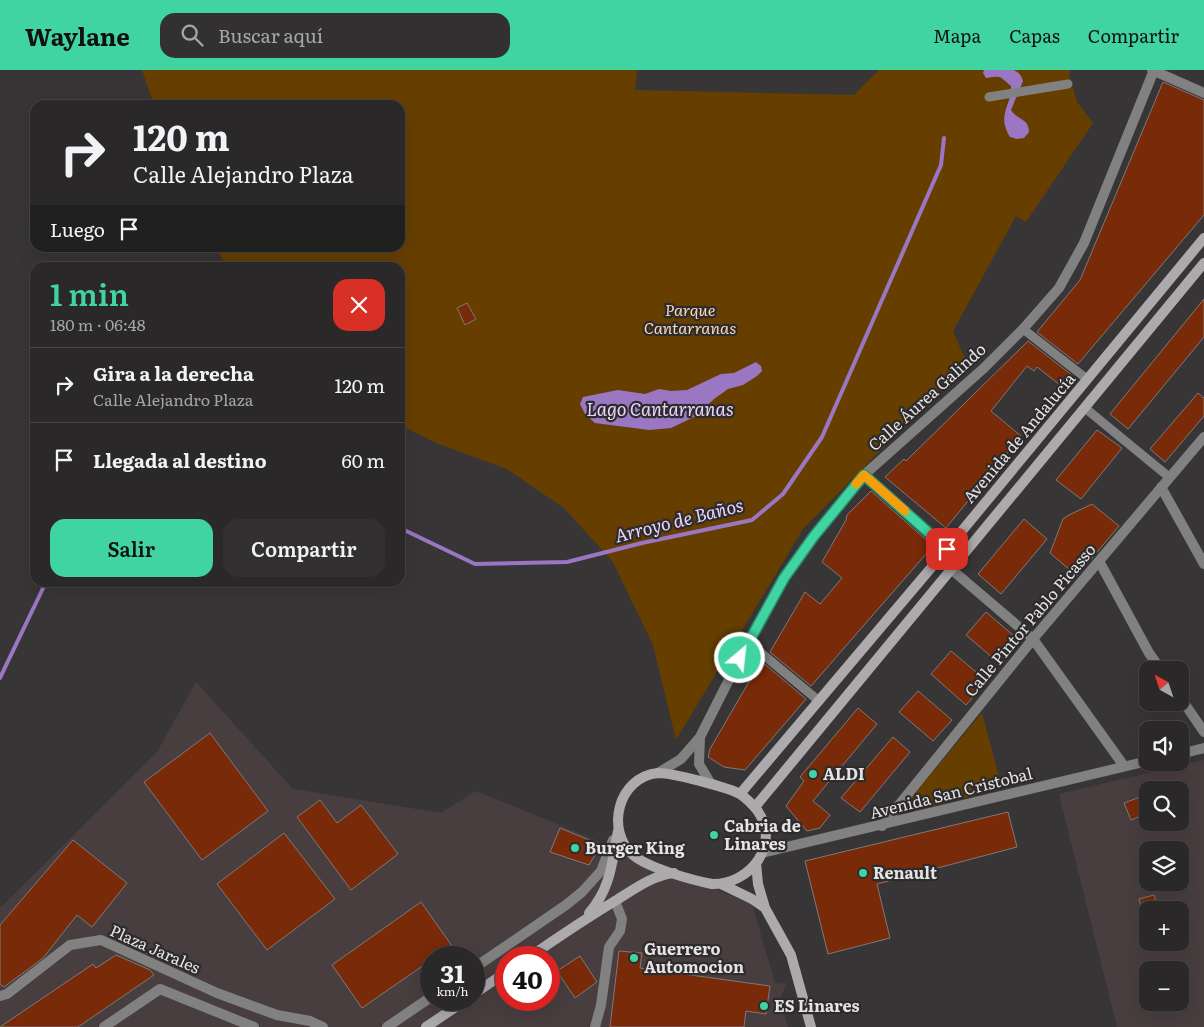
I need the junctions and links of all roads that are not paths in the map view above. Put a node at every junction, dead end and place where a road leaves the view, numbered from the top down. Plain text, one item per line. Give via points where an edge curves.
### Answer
1 (1153, 70) edge
2 (1068, 84) dead end
3 (1204, 93) edge
4 (989, 96) dead end
5 (1204, 238) edge
6 (1202, 270) edge
7 (1023, 328) junction
8 (1087, 379) junction
9 (1085, 408) junction
10 (1204, 437) edge
11 (864, 475) junction
12 (1169, 477) junction
13 (1161, 487) junction
14 (947, 549) junction
15 (1098, 561) junction
16 (1204, 564) edge
17 (951, 569) junction
18 (1033, 639) junction
19 (748, 642) junction
20 (1155, 661) edge
21 (819, 701) junction
22 (1189, 710) edge
23 (1204, 732) edge
24 (700, 737) junction
25 (1204, 748) edge
26 (1189, 752) edge
27 (1139, 763) edge
28 (1124, 766) junction
29 (658, 773) junction
30 (711, 784) junction
31 (740, 794) junction
32 (754, 807) junction
33 (882, 826) junction
34 (618, 830) junction
35 (762, 853) junction
36 (756, 864) junction
37 (675, 873) junction
38 (720, 884) junction
39 (614, 901) junction
40 (765, 908) junction
41 (580, 922) junction
42 (545, 946) edge
43 (485, 960) edge
44 (0, 996) edge
45 (420, 1004) edge
46 (450, 1011) edge
47 (428, 1026) edge
48 (104, 1027) edge
49 (254, 1027) edge
50 (323, 1027) edge
51 (387, 1027) edge
52 (595, 1027) edge
53 (811, 1027) edge

1 - 3 street
1 - 7 street, Calle Áurea Galindo via 1084,243 1059,288
2 - 4 street
5 - 8 main road, Avenida de Andalucía
6 - 9 main road, Avenida de Andalucía
7 - 8 street
7 - 11 street, Calle Áurea Galindo via 984,368
8 - 14 main road, Avenida de Andalucía
9 - 12 street
9 - 17 main road, Avenida de Andalucía
10 - 12 street, Calle Pintor Pablo Picasso
11 - 14 street
11 - 19 street, Calle Áurea Galindo via 784,578
12 - 13 street, Calle Pintor Pablo Picasso
13 - 15 street, Calle Pintor Pablo Picasso
13 - 16 street
14 - 21 main road, Avenida de Andalucía
15 - 18 street, Calle Pintor Pablo Picasso
15 - 20 street
17 - 18 street
17 - 32 main road, Avenida de Andalucía
18 - 28 street
18 - 33 street, Calle Pintor Pablo Picasso
19 - 21 street
19 - 24 street, Calle Áurea Galindo
21 - 31 main road, Avenida de Andalucía
22 - 23 street
24 - 29 street via 681,759
24 - 30 street via 699,764
25 - 26 street
27 - 28 street, Avenida San Cristobal
28 - 33 street, Avenida San Cristobal
29 - 30 main road
29 - 34 main road via 641,778 627,791 619,807
30 - 31 main road
31 - 32 main road
32 - 35 main road via 764,828
33 - 35 street, Avenida San Cristobal
34 - 37 main road via 627,849 638,859
34 - 41 main road via 605,889
34 - 43 street via 601,871 582,892
35 - 36 main road
36 - 38 main road via 740,878
36 - 40 main road
37 - 38 main road
37 - 39 main road via 653,879
38 - 40 main road
39 - 41 main road
39 - 52 street via 622,919 620,931 608,947
40 - 53 main road via 791,955
41 - 42 main road
44 - 50 street, Plaza Jarales via 7,994 70,945 101,940 217,993 277,1015 310,1021
45 - 51 street
46 - 47 main road
48 - 49 street via 160,989

